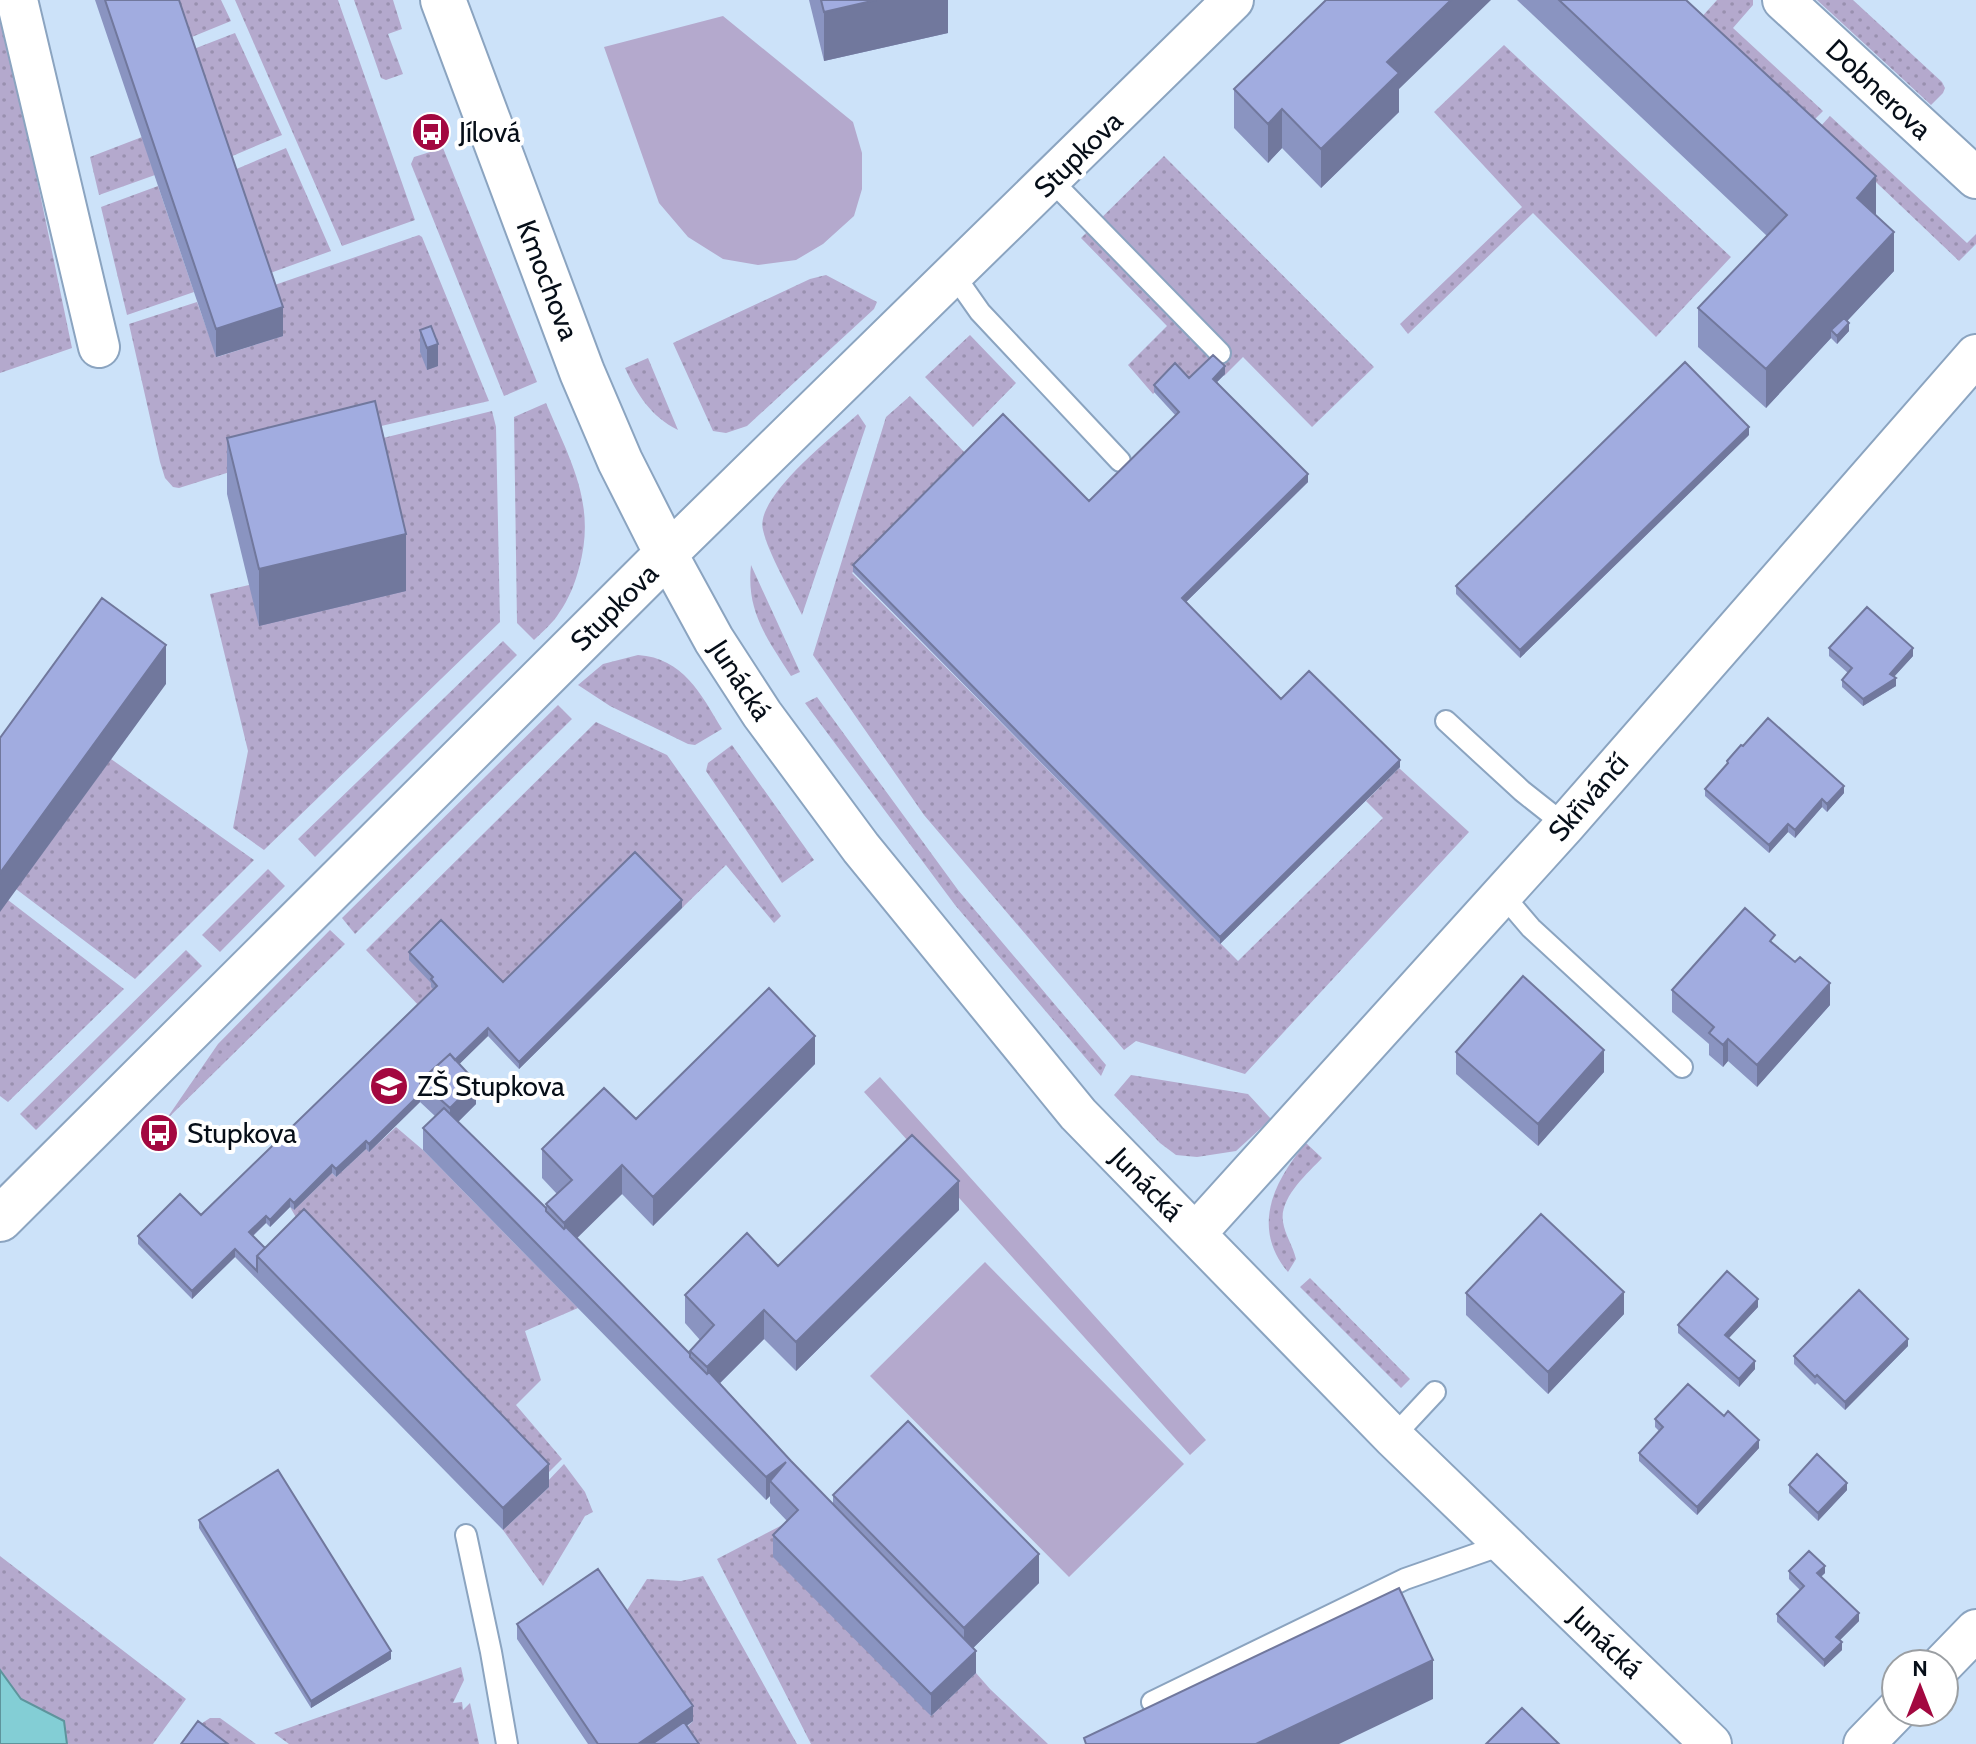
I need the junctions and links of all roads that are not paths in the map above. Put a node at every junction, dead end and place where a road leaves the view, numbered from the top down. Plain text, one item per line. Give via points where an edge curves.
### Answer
1 (17, 0) edge
2 (443, 0) edge
3 (1233, 0) edge
4 (1783, 0) edge
5 (1976, 178) edge
6 (1051, 180) junction
7 (954, 275) junction
8 (99, 347) dead end
9 (1220, 353) dead end
10 (1976, 355) edge
11 (1120, 461) dead end
12 (667, 554) junction
13 (1446, 721) dead end
14 (1565, 825) junction
15 (1502, 894) junction
16 (1682, 1067) dead end
17 (0, 1219) edge
18 (1195, 1234) junction
19 (1435, 1392) dead end
20 (1393, 1437) junction
21 (466, 1535) dead end
22 (1505, 1544) junction
23 (1976, 1630) edge
24 (1959, 1648) edge
25 (1152, 1702) edge
26 (1880, 1728) edge
27 (507, 1744) edge
28 (1711, 1744) edge
29 (1864, 1744) edge

1 - 8 street
2 - 12 street, Kmochova via 582,372
3 - 6 street, Stupkova
4 - 5 street, Dobnerova
6 - 7 street, Stupkova
6 - 9 lane
7 - 11 lane via 980,312
7 - 12 street, Stupkova
10 - 14 street, Skřivánčí
12 - 17 street, Stupkova
12 - 18 street, Junácká via 762,714 861,848 1078,1114
13 - 14 lane
14 - 15 street, Skřivánčí
15 - 16 lane via 1531,928
15 - 18 street, Skřivánčí
18 - 20 street, Junácká
19 - 20 lane
20 - 22 street, Junácká
21 - 27 lane
22 - 25 lane via 1405,1579
22 - 28 street, Junácká
23 - 24 street
26 - 29 street

